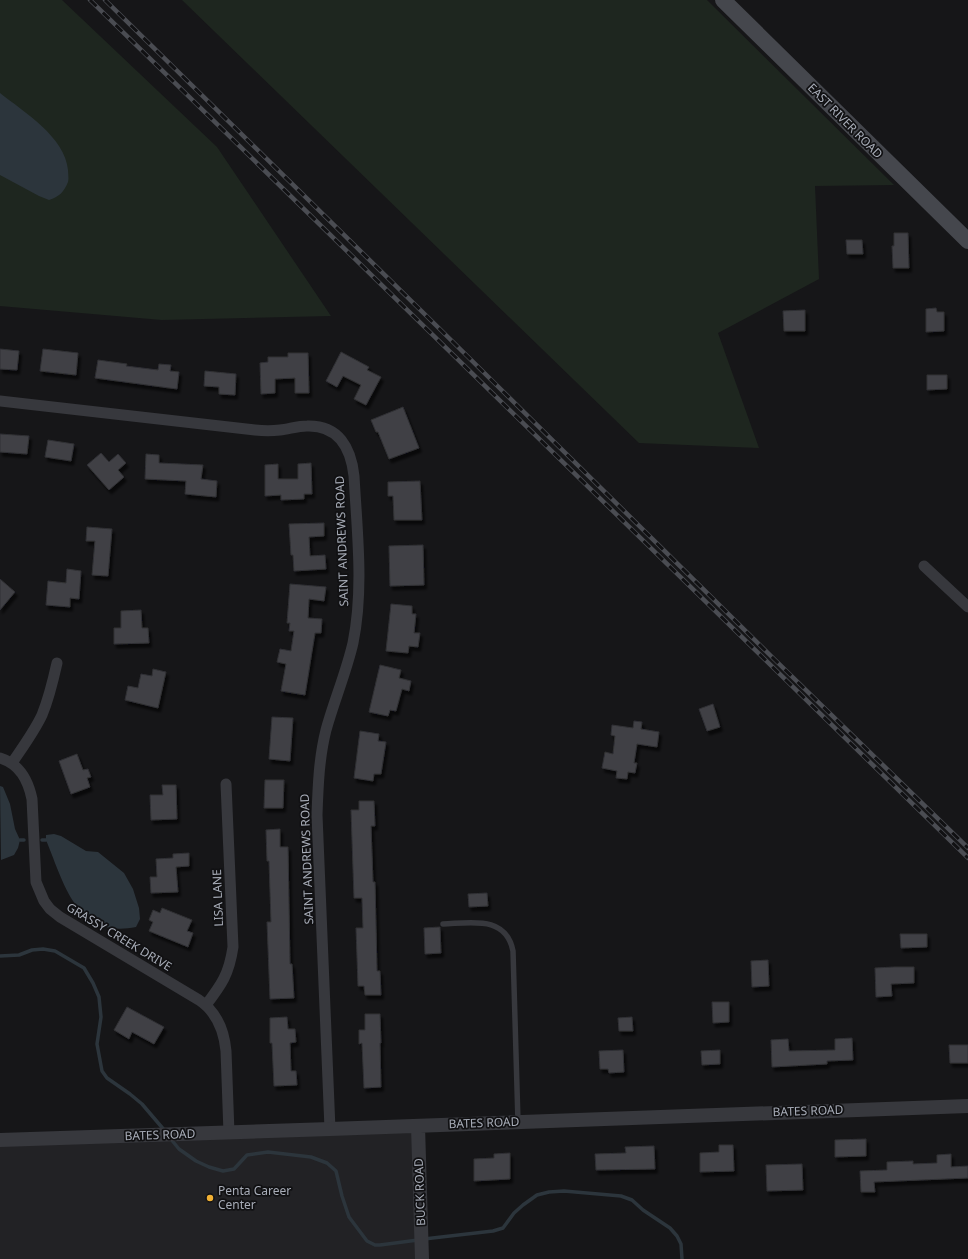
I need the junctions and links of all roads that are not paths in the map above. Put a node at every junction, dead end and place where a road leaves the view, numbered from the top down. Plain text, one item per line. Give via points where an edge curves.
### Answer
1 (723, 0) edge
2 (968, 241) edge
3 (0, 400) edge
4 (924, 566) dead end
5 (968, 607) edge
6 (57, 663) dead end
7 (0, 758) edge
8 (12, 763) junction
9 (226, 784) dead end
10 (443, 924) dead end
11 (206, 1005) junction
12 (968, 1106) edge
13 (518, 1122) junction
14 (418, 1126) junction
15 (330, 1129) junction
16 (229, 1133) junction
17 (0, 1140) edge
18 (422, 1259) edge

1 - 2 main road, EAST RIVER ROAD
3 - 15 street, SAINT ANDREWS ROAD via 255,430 317,427 336,435 348,450 354,476 359,584 357,614 353,643 326,730 318,788
4 - 5 street
6 - 8 street via 50,694 41,716
7 - 8 street, GRASSY CREEK DRIVE
8 - 11 street, GRASSY CREEK DRIVE via 25,777 30,789 36,882 50,909
9 - 11 street, LISA LANE via 232,947 228,971 222,984
10 - 13 lane via 488,923 502,929 511,942
11 - 16 street, GRASSY CREEK DRIVE via 217,1018 225,1039
12 - 13 street, BATES ROAD
13 - 14 street, BATES ROAD
14 - 15 street, BATES ROAD
14 - 18 street, BUCK ROAD
15 - 16 street, BATES ROAD
16 - 17 street, BATES ROAD

